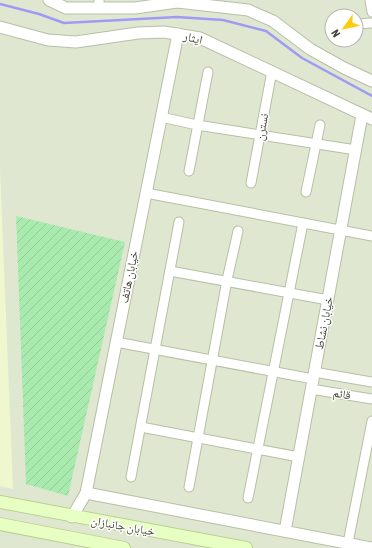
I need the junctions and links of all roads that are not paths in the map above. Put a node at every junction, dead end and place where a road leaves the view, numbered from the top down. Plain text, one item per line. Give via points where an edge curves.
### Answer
1 (49, 0) edge
2 (370, 0) edge
3 (99, 4) edge
4 (372, 9) edge
5 (372, 12) edge
6 (0, 27) edge
7 (178, 34) junction
8 (272, 71) junction
9 (208, 72) dead end
10 (372, 81) edge
11 (369, 116) edge
12 (161, 117) junction
13 (320, 124) dead end
14 (197, 125) junction
15 (260, 135) junction
16 (316, 145) junction
17 (356, 150) junction
18 (189, 170) dead end
19 (251, 183) dead end
20 (146, 192) junction
21 (306, 192) dead end
22 (179, 222) dead end
23 (303, 223) junction
24 (342, 230) junction
25 (238, 231) dead end
26 (372, 236) edge
27 (170, 271) junction
28 (227, 280) junction
29 (289, 292) junction
30 (328, 300) junction
31 (116, 342) junction
32 (155, 350) junction
33 (214, 359) junction
34 (273, 372) junction
35 (313, 380) junction
36 (372, 382) edge
37 (372, 400) edge
38 (372, 420) edge
39 (141, 427) junction
40 (199, 437) junction
41 (258, 450) junction
42 (298, 457) junction
43 (368, 470) edge
44 (131, 477) dead end
45 (189, 487) dead end
46 (86, 492) junction
47 (248, 498) dead end
48 (0, 502) edge
49 (72, 517) junction
50 (0, 524) edge
51 (285, 531) junction
52 (348, 543) junction
53 (124, 548) edge
54 (246, 548) edge
55 (372, 548) edge

1 - 3 street via 66,8
2 - 4 street
3 - 10 street via 135,8 176,2 248,10 273,21 310,49
4 - 5 street
6 - 7 street, ایثار via 48,40 76,42 138,33
7 - 8 street, ایثار via 200,38
7 - 12 street, خیابان هاتف
8 - 11 street, ایثار
8 - 15 street, نسترن
9 - 14 street
11 - 17 street, خیابان نشاط
12 - 14 street
12 - 20 street, خیابان هاتف
13 - 16 street
14 - 15 street
14 - 18 street
15 - 16 street
15 - 19 street, نسترن
16 - 17 street
16 - 21 street
17 - 24 street, خیابان نشاط
20 - 23 street
20 - 31 street, خیابان هاتف
22 - 27 street
23 - 24 street
23 - 29 street
24 - 26 street
24 - 30 street, خیابان نشاط
25 - 28 street
27 - 28 street
27 - 32 street
28 - 29 street
28 - 33 street
29 - 30 street
29 - 34 street
30 - 35 street, خیابان نشاط
31 - 32 street
31 - 46 street, خیابان هاتف
32 - 33 street
32 - 39 street
33 - 34 street
33 - 40 street
34 - 35 street
34 - 41 street
35 - 36 street
35 - 37 street, قائم
35 - 42 street, خیابان نشاط
38 - 43 street
39 - 40 street
39 - 44 street
40 - 41 street
40 - 45 street
41 - 42 street
41 - 47 street
42 - 51 street, خیابان نشاط
43 - 52 street
46 - 49 street, خیابان هاتف
46 - 51 street
48 - 49 main road, خیابان جانبازان
49 - 54 main road, خیابان جانبازان
50 - 53 main road, خیابان جانبازان
51 - 52 street
52 - 55 street

